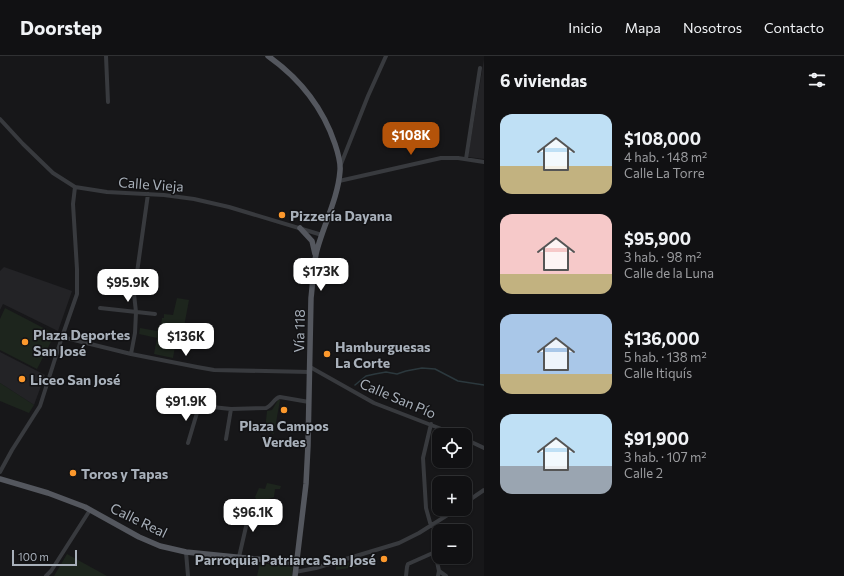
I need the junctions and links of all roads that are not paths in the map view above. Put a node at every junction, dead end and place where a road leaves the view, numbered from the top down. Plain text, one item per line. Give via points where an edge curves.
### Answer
1 (106, 56) edge
2 (268, 56) edge
3 (386, 56) edge
4 (480, 68) dead end
5 (108, 102) dead end
6 (0, 119) edge
7 (466, 159) junction
8 (484, 162) edge
9 (340, 165) junction
10 (339, 181) junction
11 (75, 186) junction
12 (148, 194) junction
13 (300, 228) junction
14 (322, 235) junction
15 (316, 257) junction
16 (100, 308) dead end
17 (136, 312) junction
18 (155, 314) dead end
19 (62, 337) junction
20 (131, 354) junction
21 (310, 370) junction
22 (309, 402) junction
23 (183, 404) dead end
24 (199, 406) junction
25 (232, 409) junction
26 (431, 424) junction
27 (440, 428) edge
28 (226, 440) dead end
29 (472, 442) edge
30 (188, 444) dead end
31 (484, 448) edge
32 (0, 472) edge
33 (0, 479) edge
34 (484, 490) edge
35 (472, 498) edge
36 (251, 505) dead end
37 (90, 510) junction
38 (446, 516) edge
39 (431, 526) junction
40 (186, 552) junction
41 (432, 553) edge
42 (239, 557) junction
43 (296, 563) junction
44 (438, 564) edge
45 (439, 571) junction
46 (295, 574) edge
47 (46, 576) edge
48 (188, 576) edge
49 (406, 576) edge
50 (438, 576) edge
51 (446, 576) edge

1 - 5 street
2 - 9 main road, Vía 118 via 296,79 321,113 333,139
3 - 9 street
4 - 7 street
6 - 11 street, Calle Vieja via 54,173
7 - 8 street
7 - 10 street via 441,158
9 - 10 main road, Vía 118
10 - 14 main road, Vía 118
11 - 12 street, Calle Vieja via 107,192
11 - 19 street via 73,204 77,294
12 - 13 street, Calle Vieja via 212,203
12 - 17 street via 134,294
13 - 14 street, Calle Vieja
13 - 15 main road via 312,241
14 - 15 main road, Vía 118
15 - 21 main road, Vía 118 via 311,298
16 - 17 street
17 - 18 street
17 - 20 street
19 - 20 street
19 - 32 street via 40,406
20 - 21 street via 214,370
21 - 22 main road, Vía 118
21 - 26 street, Calle San Pío via 374,403
22 - 25 street via 280,397 266,408
22 - 43 main road, Vía 118 via 306,484
23 - 24 street
24 - 25 street
24 - 30 street
25 - 28 street
26 - 27 street, Calle San Pío
26 - 39 street via 423,458 426,508
29 - 31 street
33 - 37 main road, Calle Real via 48,493
34 - 35 street
36 - 42 street
37 - 40 main road, Calle Real via 139,537 160,546
37 - 47 street
38 - 39 street
39 - 46 street via 399,543
40 - 42 main road, Calle Real
40 - 48 street
41 - 49 street via 408,564
42 - 43 main road, Calle Real
43 - 46 main road, Vía 118
44 - 45 street
45 - 50 street
45 - 51 street

